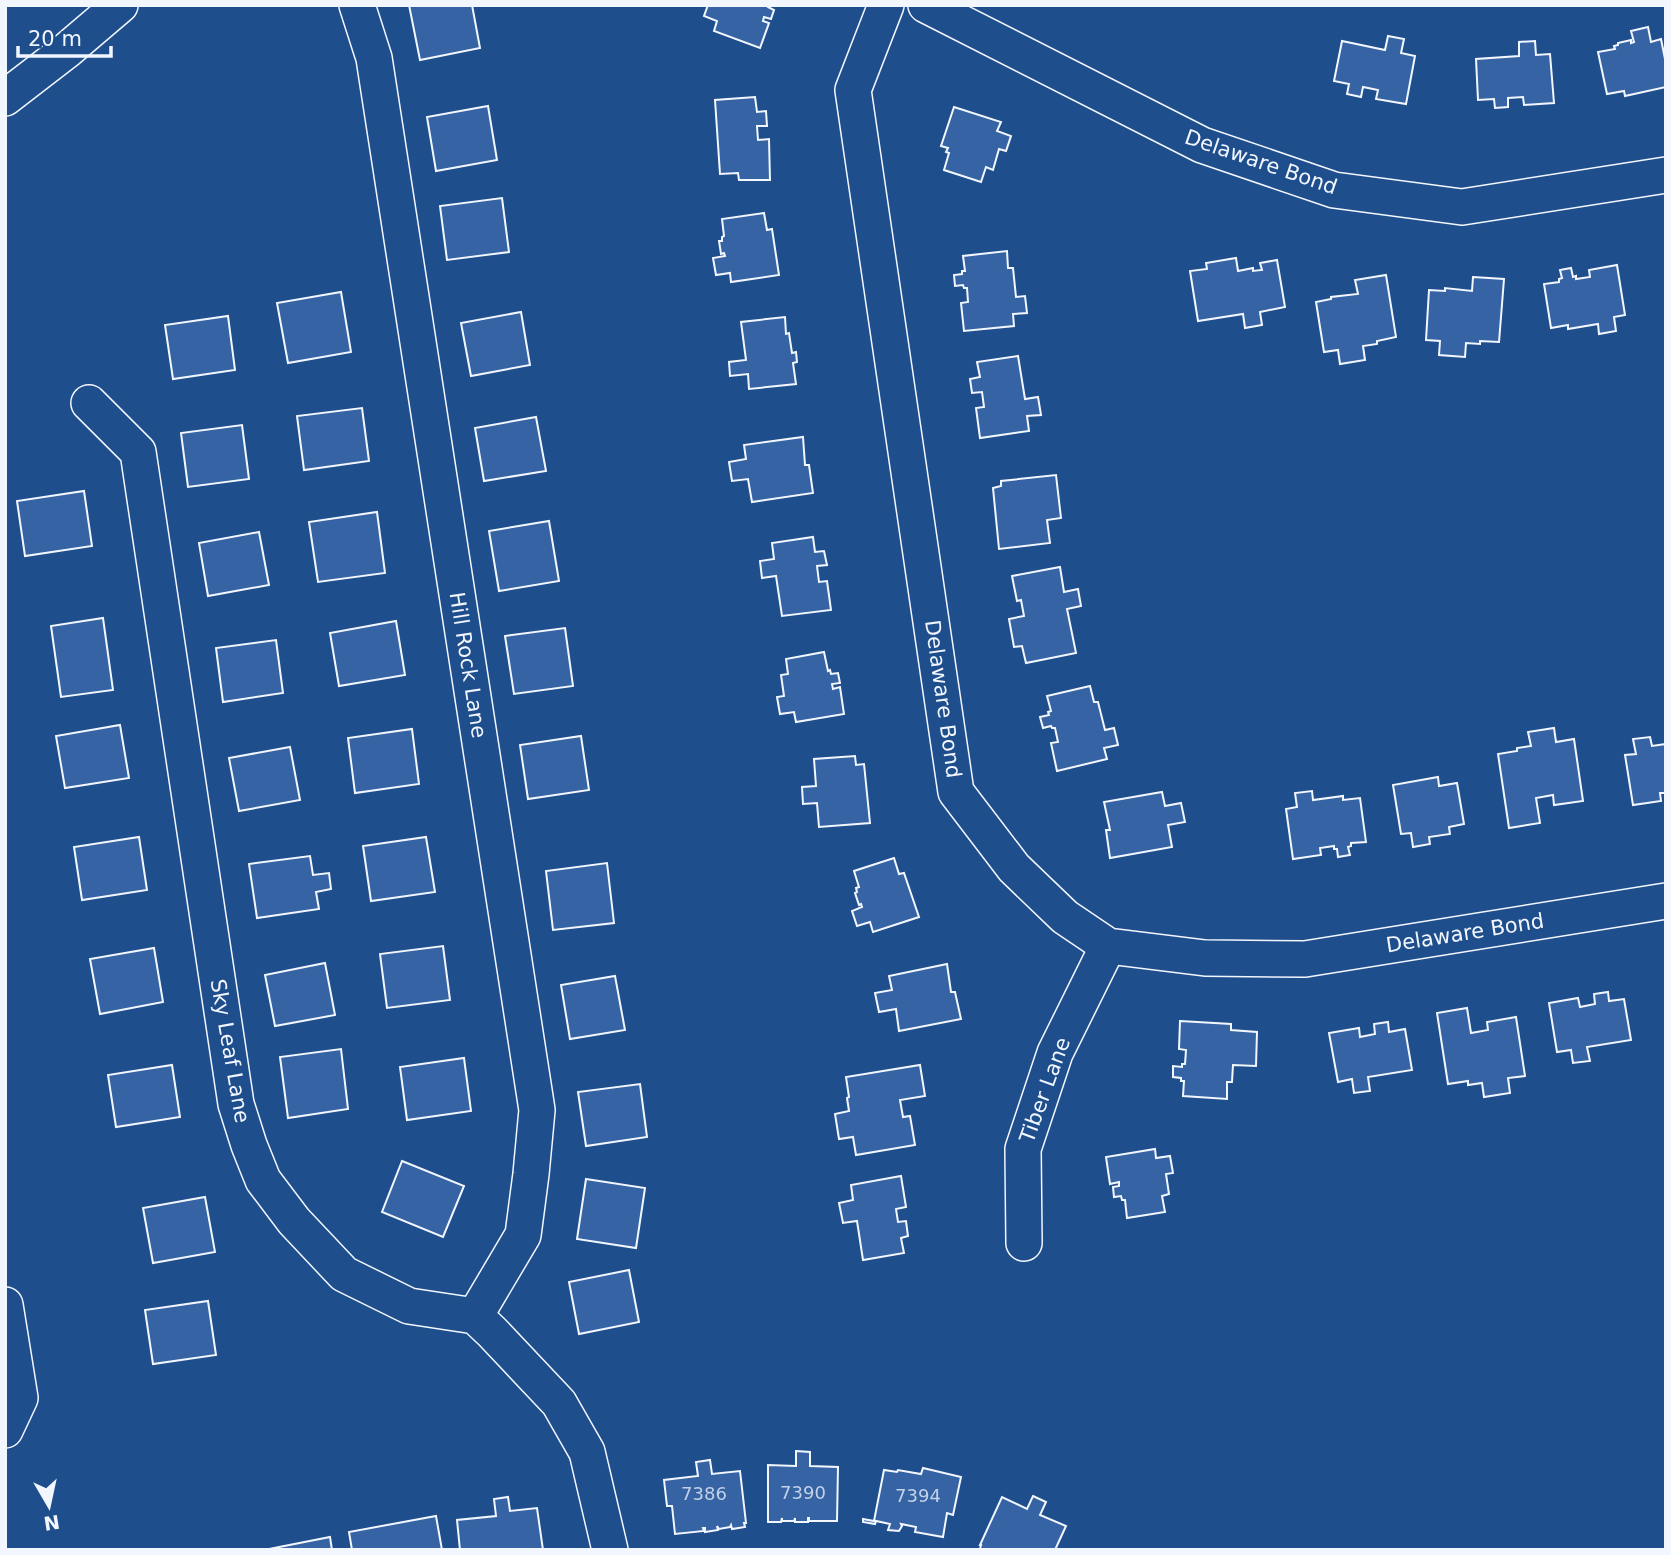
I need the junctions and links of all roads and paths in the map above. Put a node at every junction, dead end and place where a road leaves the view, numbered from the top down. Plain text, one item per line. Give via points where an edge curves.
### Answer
1 (120, 5) edge
2 (357, 5) edge
3 (886, 5) edge
4 (926, 5) edge
5 (5, 98) edge
6 (1666, 175) edge
7 (89, 403) dead end
8 (1666, 901) edge
9 (1108, 946) junction
10 (1024, 1242) dead end
11 (5, 1305) edge
12 (475, 1317) junction
13 (5, 1430) edge
14 (610, 1550) edge

1 - 5 street
2 - 12 street, Hill Rock Lane via 374,58 537,1110 523,1235
3 - 9 street, Delaware Bond via 853,90 956,792 1014,868 1065,917
4 - 6 street, Delaware Bond via 1202,145 1334,190 1462,207
7 - 12 street, Sky Leaf Lane via 138,452 236,1104 263,1180 344,1274 409,1306
8 - 9 street, Delaware Bond via 1305,958 1205,958
9 - 10 street, Tiber Lane via 1055,1053 1023,1149
11 - 13 street via 20,1398
12 - 14 street via 559,1403 587,1452

